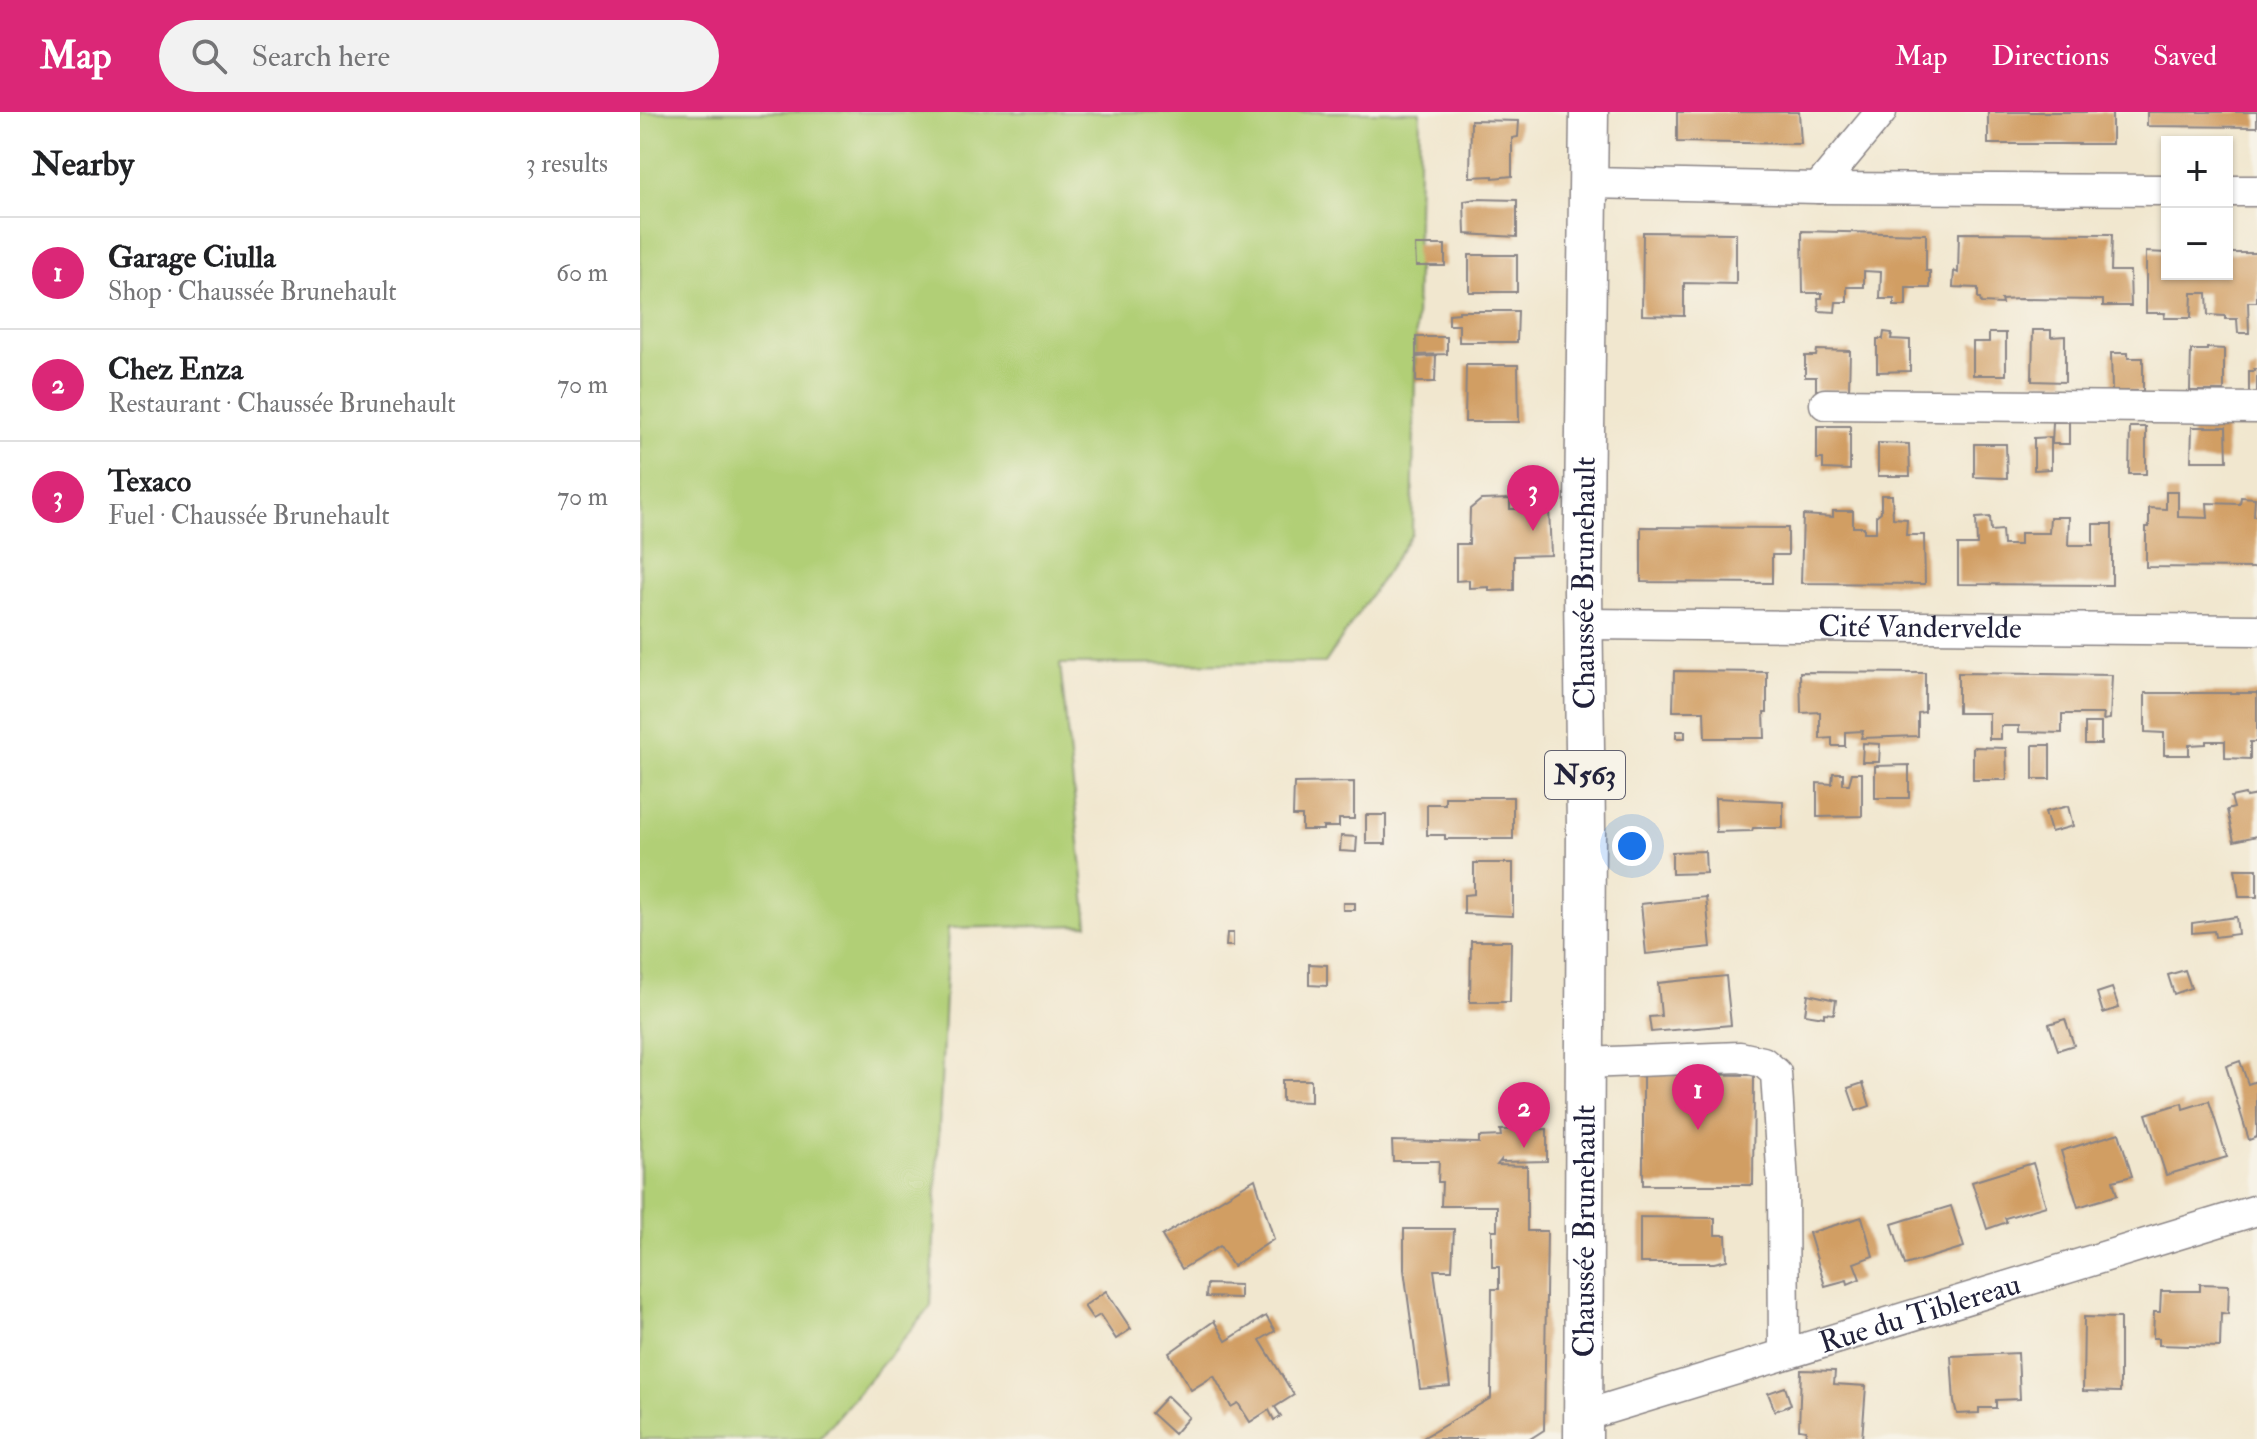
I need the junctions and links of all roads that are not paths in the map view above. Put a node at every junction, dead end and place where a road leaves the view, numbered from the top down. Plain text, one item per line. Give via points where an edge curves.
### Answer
1 (1589, 112) edge
2 (1881, 112) edge
3 (1589, 183) junction
4 (1818, 188) junction
5 (2161, 190) edge
6 (2233, 191) edge
7 (2257, 191) edge
8 (1825, 404) dead end
9 (2257, 408) edge
10 (1584, 624) junction
11 (2257, 630) edge
12 (1585, 1063) junction
13 (2257, 1210) edge
14 (1784, 1354) junction
15 (1583, 1427) edge

1 - 3 main road, Chaussée Brunehault / N563
2 - 4 street
3 - 4 street
3 - 10 main road, Chaussée Brunehault / N563
4 - 5 street
6 - 7 street
8 - 9 street
10 - 11 street, Cité Vandervelde
10 - 12 main road, Chaussée Brunehault / N563
12 - 14 street via 1740,1057 1763,1062 1776,1073
12 - 15 main road, Chaussée Brunehault / N563
13 - 14 street, Rue du Tiblereau
14 - 15 street, Rue du Tiblereau

